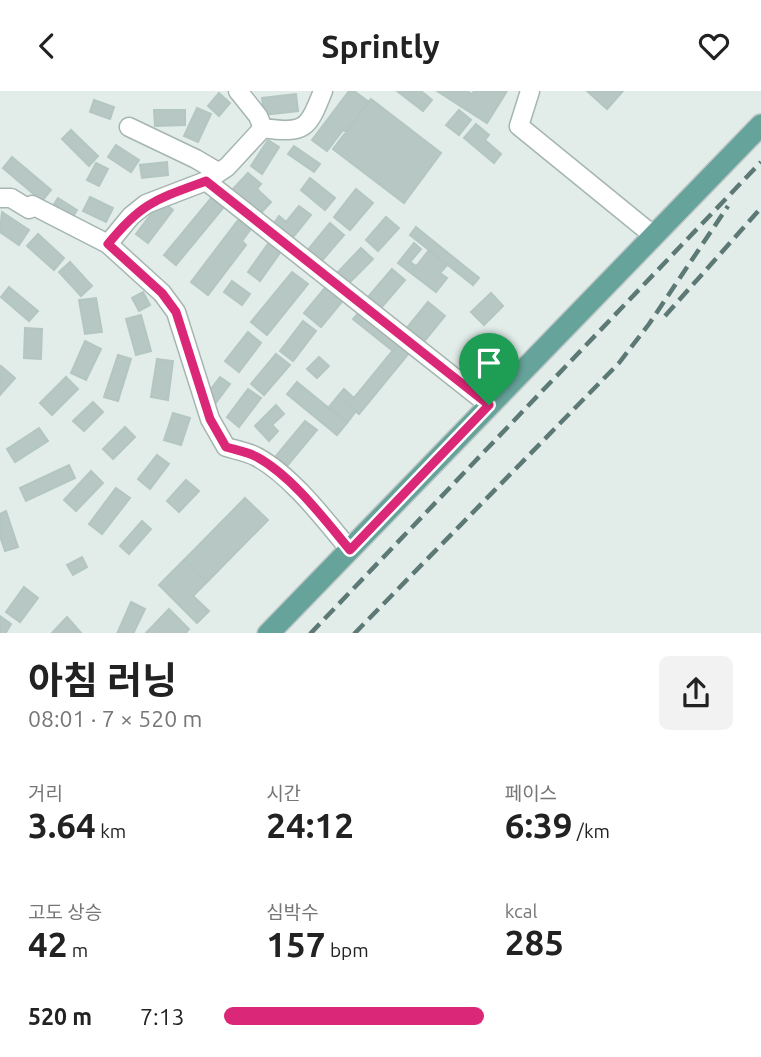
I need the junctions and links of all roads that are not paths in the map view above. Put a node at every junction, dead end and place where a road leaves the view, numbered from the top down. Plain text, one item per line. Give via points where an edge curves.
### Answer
1 (238, 91) edge
2 (323, 91) edge
3 (530, 91) edge
4 (761, 125) edge
5 (129, 127) dead end
6 (263, 128) junction
7 (212, 177) junction
8 (0, 198) edge
9 (654, 236) junction
10 (108, 244) junction
11 (489, 405) junction
12 (350, 550) junction
13 (268, 633) edge

1 - 6 street
2 - 6 street via 306,126 292,132
3 - 9 street via 519,126
4 - 9 main road
5 - 7 street via 196,159
6 - 7 street
7 - 10 street via 146,204
7 - 11 street
8 - 10 street via 11,198 29,209 32,205
9 - 11 main road
10 - 12 street via 162,293 176,312 210,419 226,447 256,456 276,471
11 - 12 main road
12 - 13 main road

